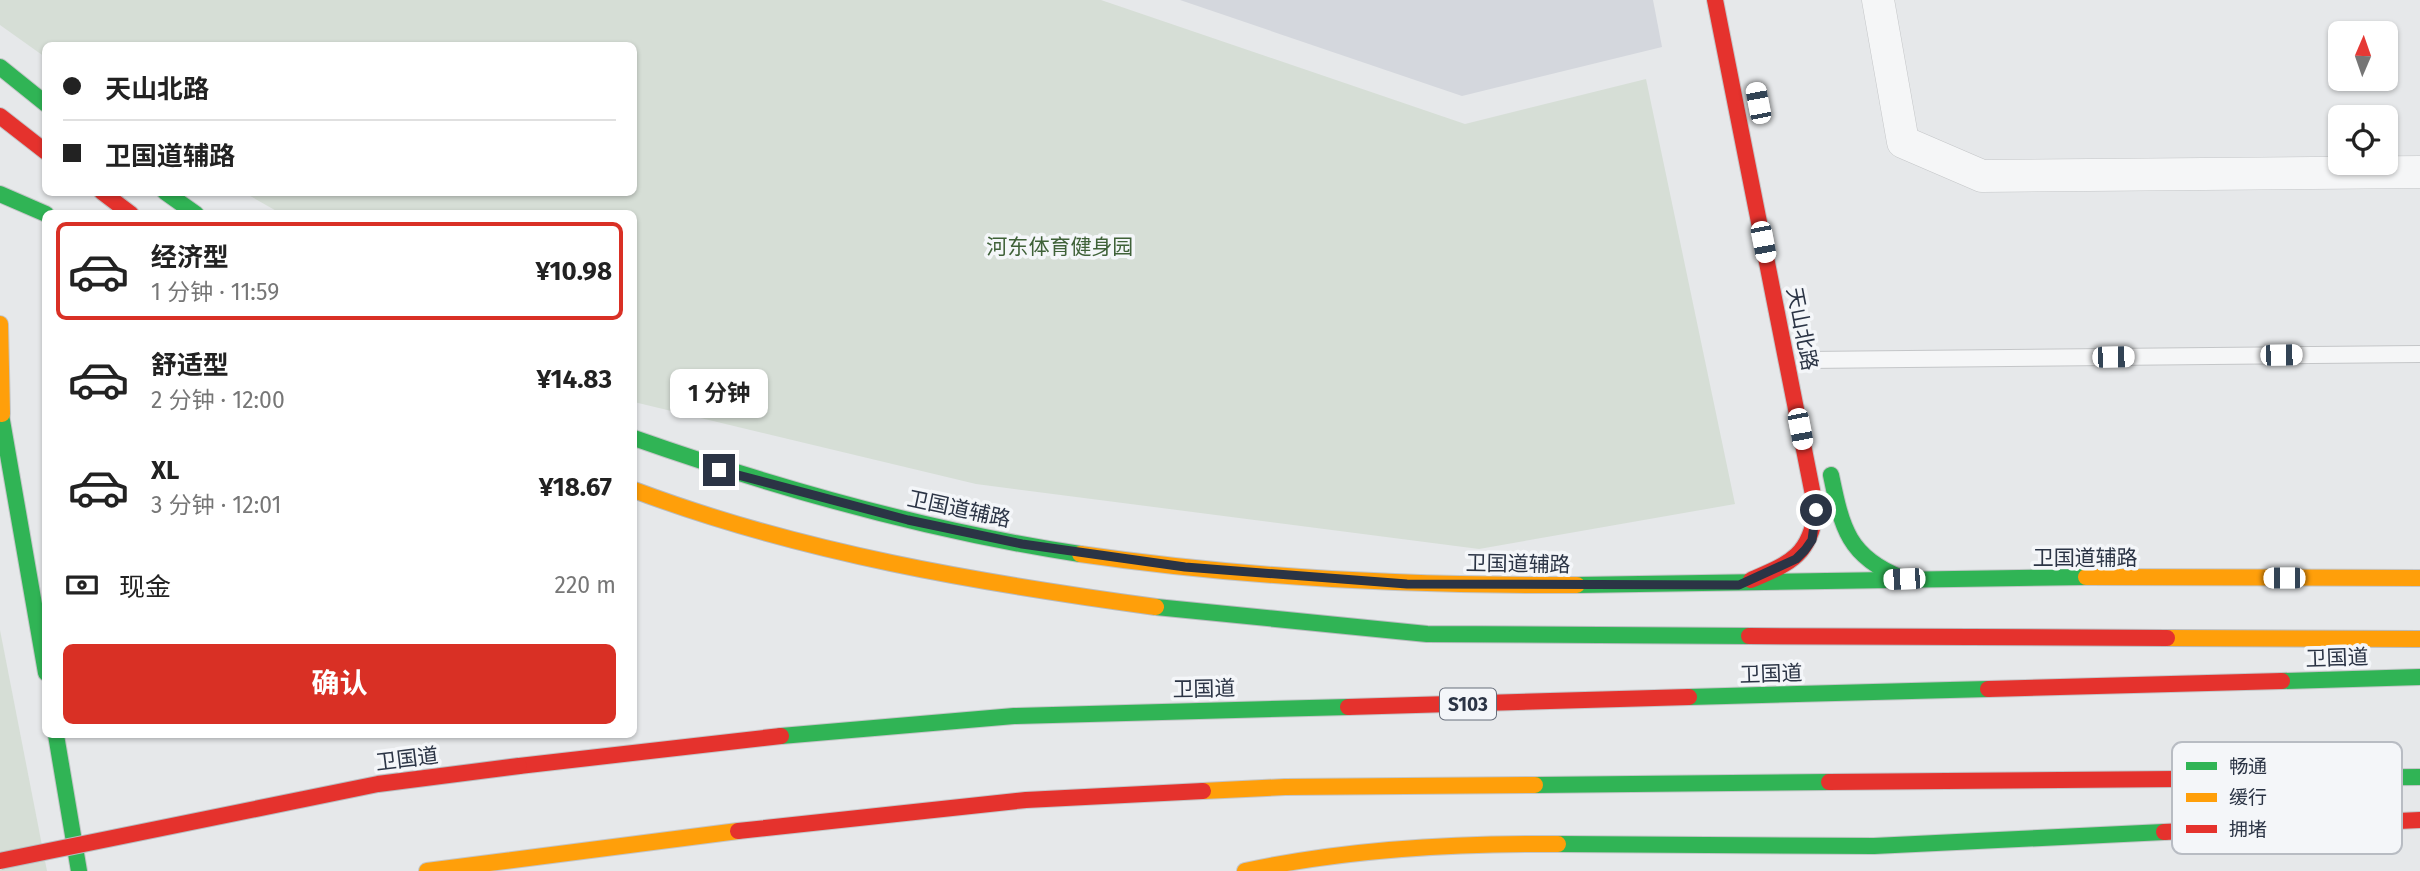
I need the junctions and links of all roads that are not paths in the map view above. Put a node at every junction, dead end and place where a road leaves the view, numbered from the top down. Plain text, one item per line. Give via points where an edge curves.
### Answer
1 (1715, 0) edge
2 (1878, 0) edge
3 (0, 67) edge
4 (42, 101) edge
5 (0, 115) edge
6 (42, 128) edge
7 (42, 149) edge
8 (2420, 172) edge
9 (0, 194) edge
10 (107, 196) edge
11 (170, 196) edge
12 (126, 210) edge
13 (190, 210) edge
14 (42, 212) edge
15 (0, 324) edge
16 (2420, 354) edge
17 (1807, 360) dead end
18 (1, 411) edge
19 (637, 439) edge
20 (1826, 454) dead end
21 (637, 491) edge
22 (2420, 578) edge
23 (1904, 579) junction
24 (1739, 585) junction
25 (2420, 639) edge
26 (42, 650) edge
27 (2420, 677) edge
28 (57, 738) edge
29 (2402, 777) edge
30 (2420, 777) edge
31 (2172, 779) edge
32 (2420, 820) edge
33 (2402, 821) edge
34 (2172, 832) edge
35 (0, 861) edge
36 (79, 871) edge
37 (427, 871) edge
38 (1245, 871) edge

1 - 24 main road, 天山北路 via 1816,510 1812,540 1796,559
2 - 8 street via 1903,142 1982,176
3 - 4 main road
5 - 6 main road
5 - 7 main road
9 - 14 main road
10 - 12 main road
11 - 13 main road
15 - 18 main road
16 - 17 lane
18 - 26 main road
19 - 24 main road, 卫国道辅路 via 719,470 908,520 1022,544 1185,567 1407,584
20 - 23 main road via 1845,535 1863,559
21 - 25 main road, bridge via 794,538 966,578 1179,610 1427,634
22 - 23 main road, 卫国道辅路
23 - 24 main road, 卫国道辅路
27 - 35 main road, 卫国道 / S103, bridge via 1014,716 764,737 378,784
28 - 36 main road
29 - 30 main road
31 - 37 main road via 1285,787 1026,800 793,824
32 - 33 main road
34 - 38 main road via 1874,846 1417,848

